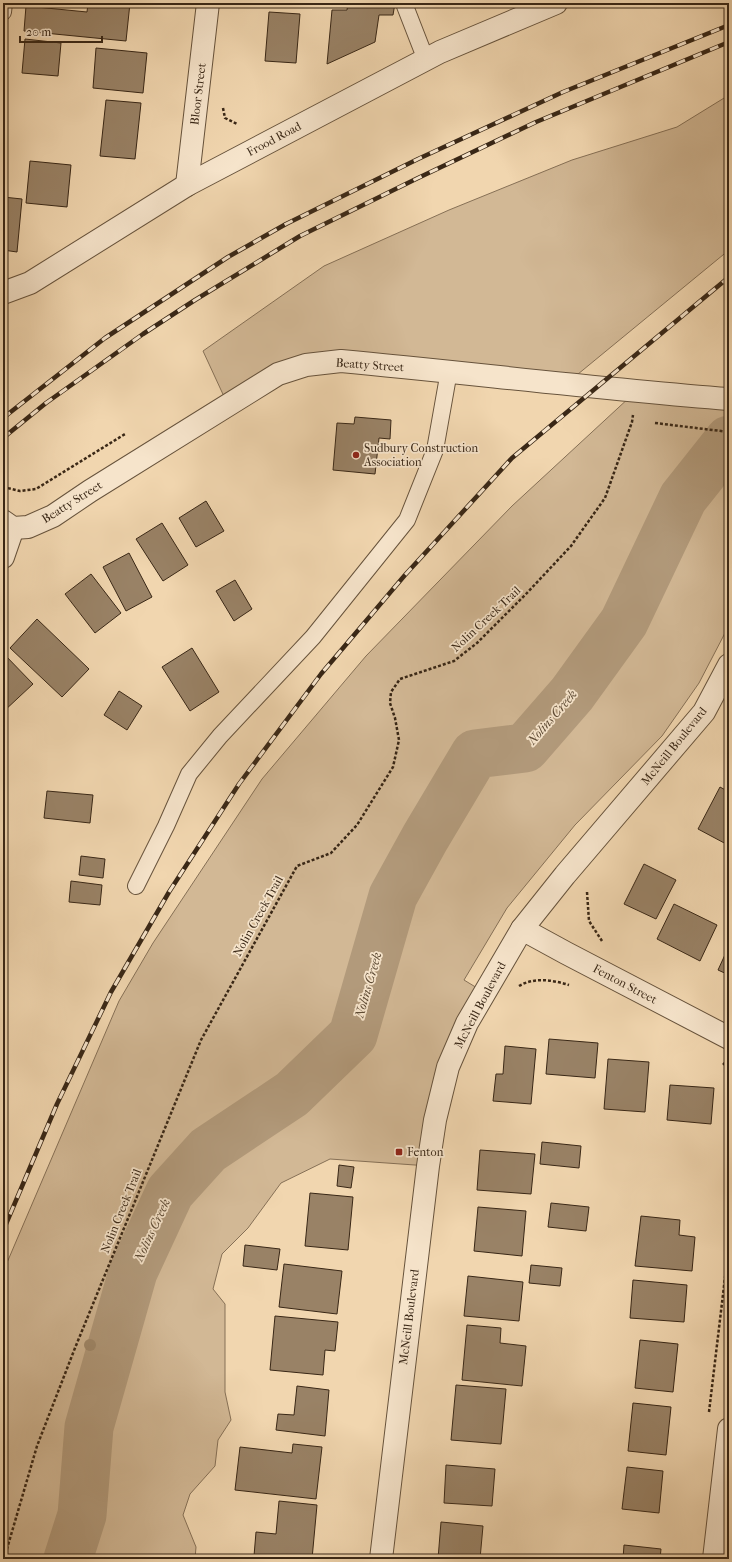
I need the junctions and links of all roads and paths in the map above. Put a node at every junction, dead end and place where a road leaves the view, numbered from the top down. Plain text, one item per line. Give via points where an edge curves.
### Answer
1 (4, 3) edge
2 (208, 3) edge
3 (405, 3) edge
4 (556, 3) edge
5 (3, 12) edge
6 (426, 60) junction
7 (187, 185) junction
8 (3, 293) edge
9 (449, 371) junction
10 (645, 392) junction
11 (729, 398) edge
12 (655, 423) dead end
13 (729, 432) edge
14 (125, 434) dead end
15 (3, 487) edge
16 (8, 524) edge
17 (3, 557) edge
18 (729, 665) edge
19 (136, 886) dead end
20 (522, 929) junction
21 (570, 985) dead end
22 (514, 989) dead end
23 (729, 1038) edge
24 (717, 1060) dead end
25 (729, 1068) edge
26 (729, 1244) edge
27 (709, 1417) dead end
28 (729, 1429) edge
29 (4, 1559) edge
30 (380, 1559) edge
31 (714, 1559) edge

1 - 5 lane
2 - 7 street, Bloor Street
3 - 6 lane
4 - 6 street, Frood Road
6 - 7 street, Frood Road
7 - 8 street, Frood Road via 30,283
9 - 10 street, Beatty Street
9 - 16 street, Beatty Street via 341,361 306,365 278,374 52,516 28,527
9 - 19 lane via 435,450 407,520 313,637 220,736 189,774
10 - 11 street, Beatty Street
10 - 29 path, Nolin Creek Trail via 604,498 570,546 477,643 454,661 400,679 391,692 390,703 400,740 393,767 357,825 331,853 297,866 201,1040 37,1446
12 - 13 path
14 - 15 path via 36,489 20,491
16 - 17 street, Beatty Street
18 - 20 street, McNeill Boulevard via 704,712
20 - 23 street, Fenton Street
20 - 30 street, McNeill Boulevard via 467,1023 448,1067 435,1120
21 - 22 path via 553,980 539,981 525,983
24 - 25 path
26 - 27 path
28 - 31 street

